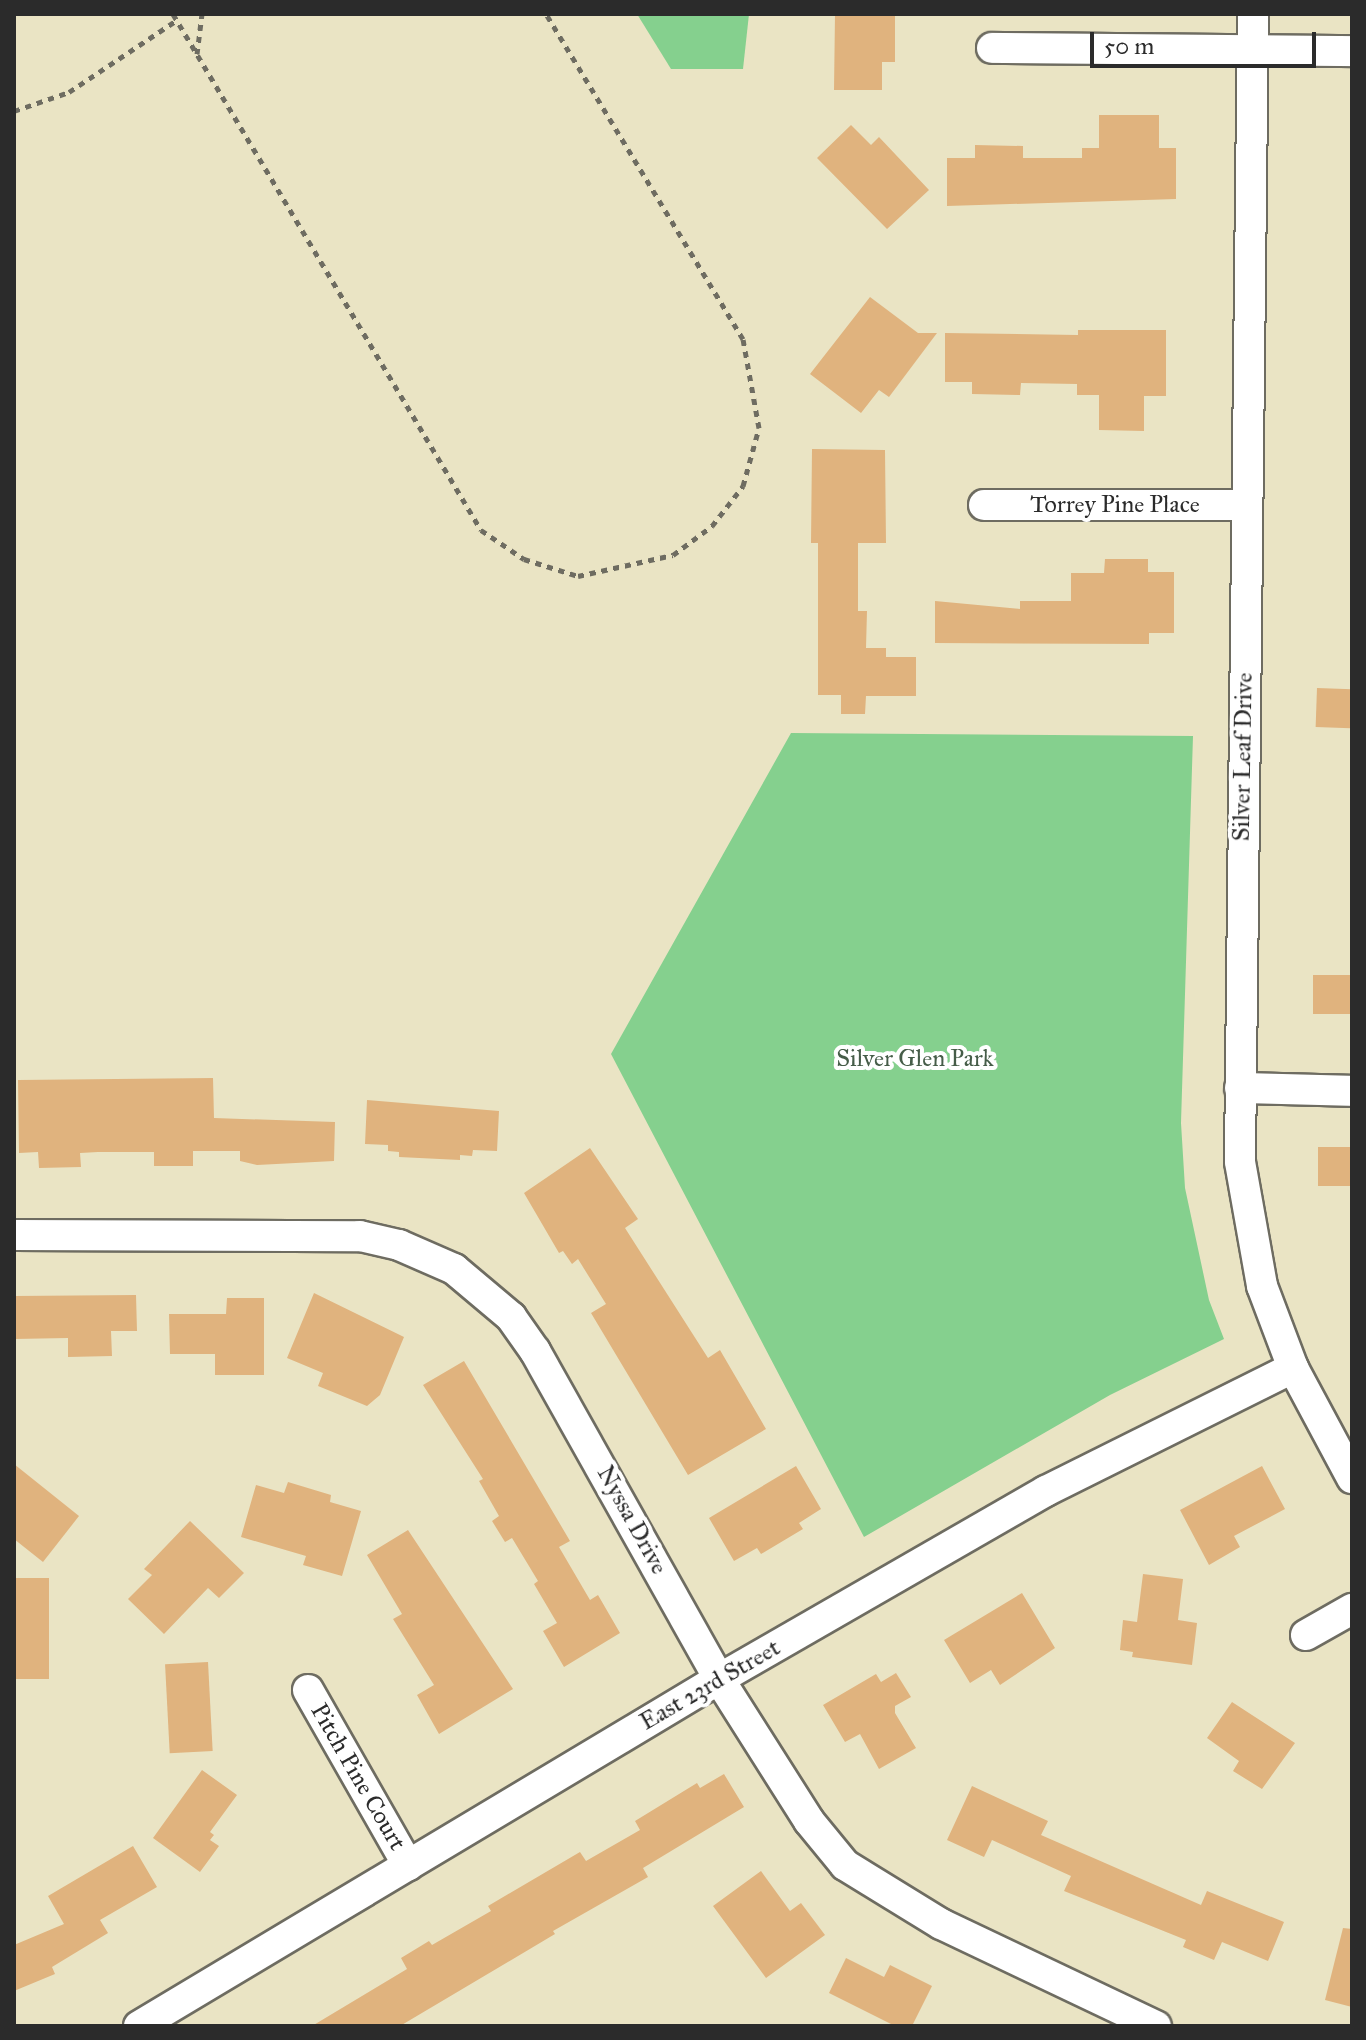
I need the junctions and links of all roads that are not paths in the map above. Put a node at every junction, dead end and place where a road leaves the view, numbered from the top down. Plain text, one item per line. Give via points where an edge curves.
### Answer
1 (1253, 14) edge
2 (992, 48) dead end
3 (1253, 50) junction
4 (1352, 51) edge
5 (984, 505) dead end
6 (1245, 505) junction
7 (1240, 1088) junction
8 (1352, 1091) edge
9 (14, 1235) edge
10 (1293, 1368) junction
11 (1352, 1478) edge
12 (1352, 1609) edge
13 (1306, 1635) dead end
14 (719, 1679) junction
15 (308, 1690) dead end
16 (408, 1865) junction
17 (1112, 2016) edge
18 (139, 2026) edge
19 (1156, 2026) edge

1 - 3 street, Silver Leaf Drive
2 - 3 street
3 - 4 street
3 - 6 street, Silver Leaf Drive
5 - 6 street, Torrey Pine Place
6 - 7 street, Silver Leaf Drive
7 - 8 street
7 - 10 street, Silver Leaf Drive via 1243,1199 1262,1286
9 - 14 street, Nyssa Drive via 348,1235 399,1245 454,1269 511,1317 535,1351
10 - 11 street, Silver Leaf Drive
10 - 14 street, East 23rd Street via 1058,1484
12 - 13 street
14 - 16 street, East 23rd Street
14 - 17 street, Nyssa Drive via 809,1821 845,1865 941,1924
15 - 16 street, Pitch Pine Court
16 - 18 street, East 23rd Street
17 - 19 street, Nyssa Drive

